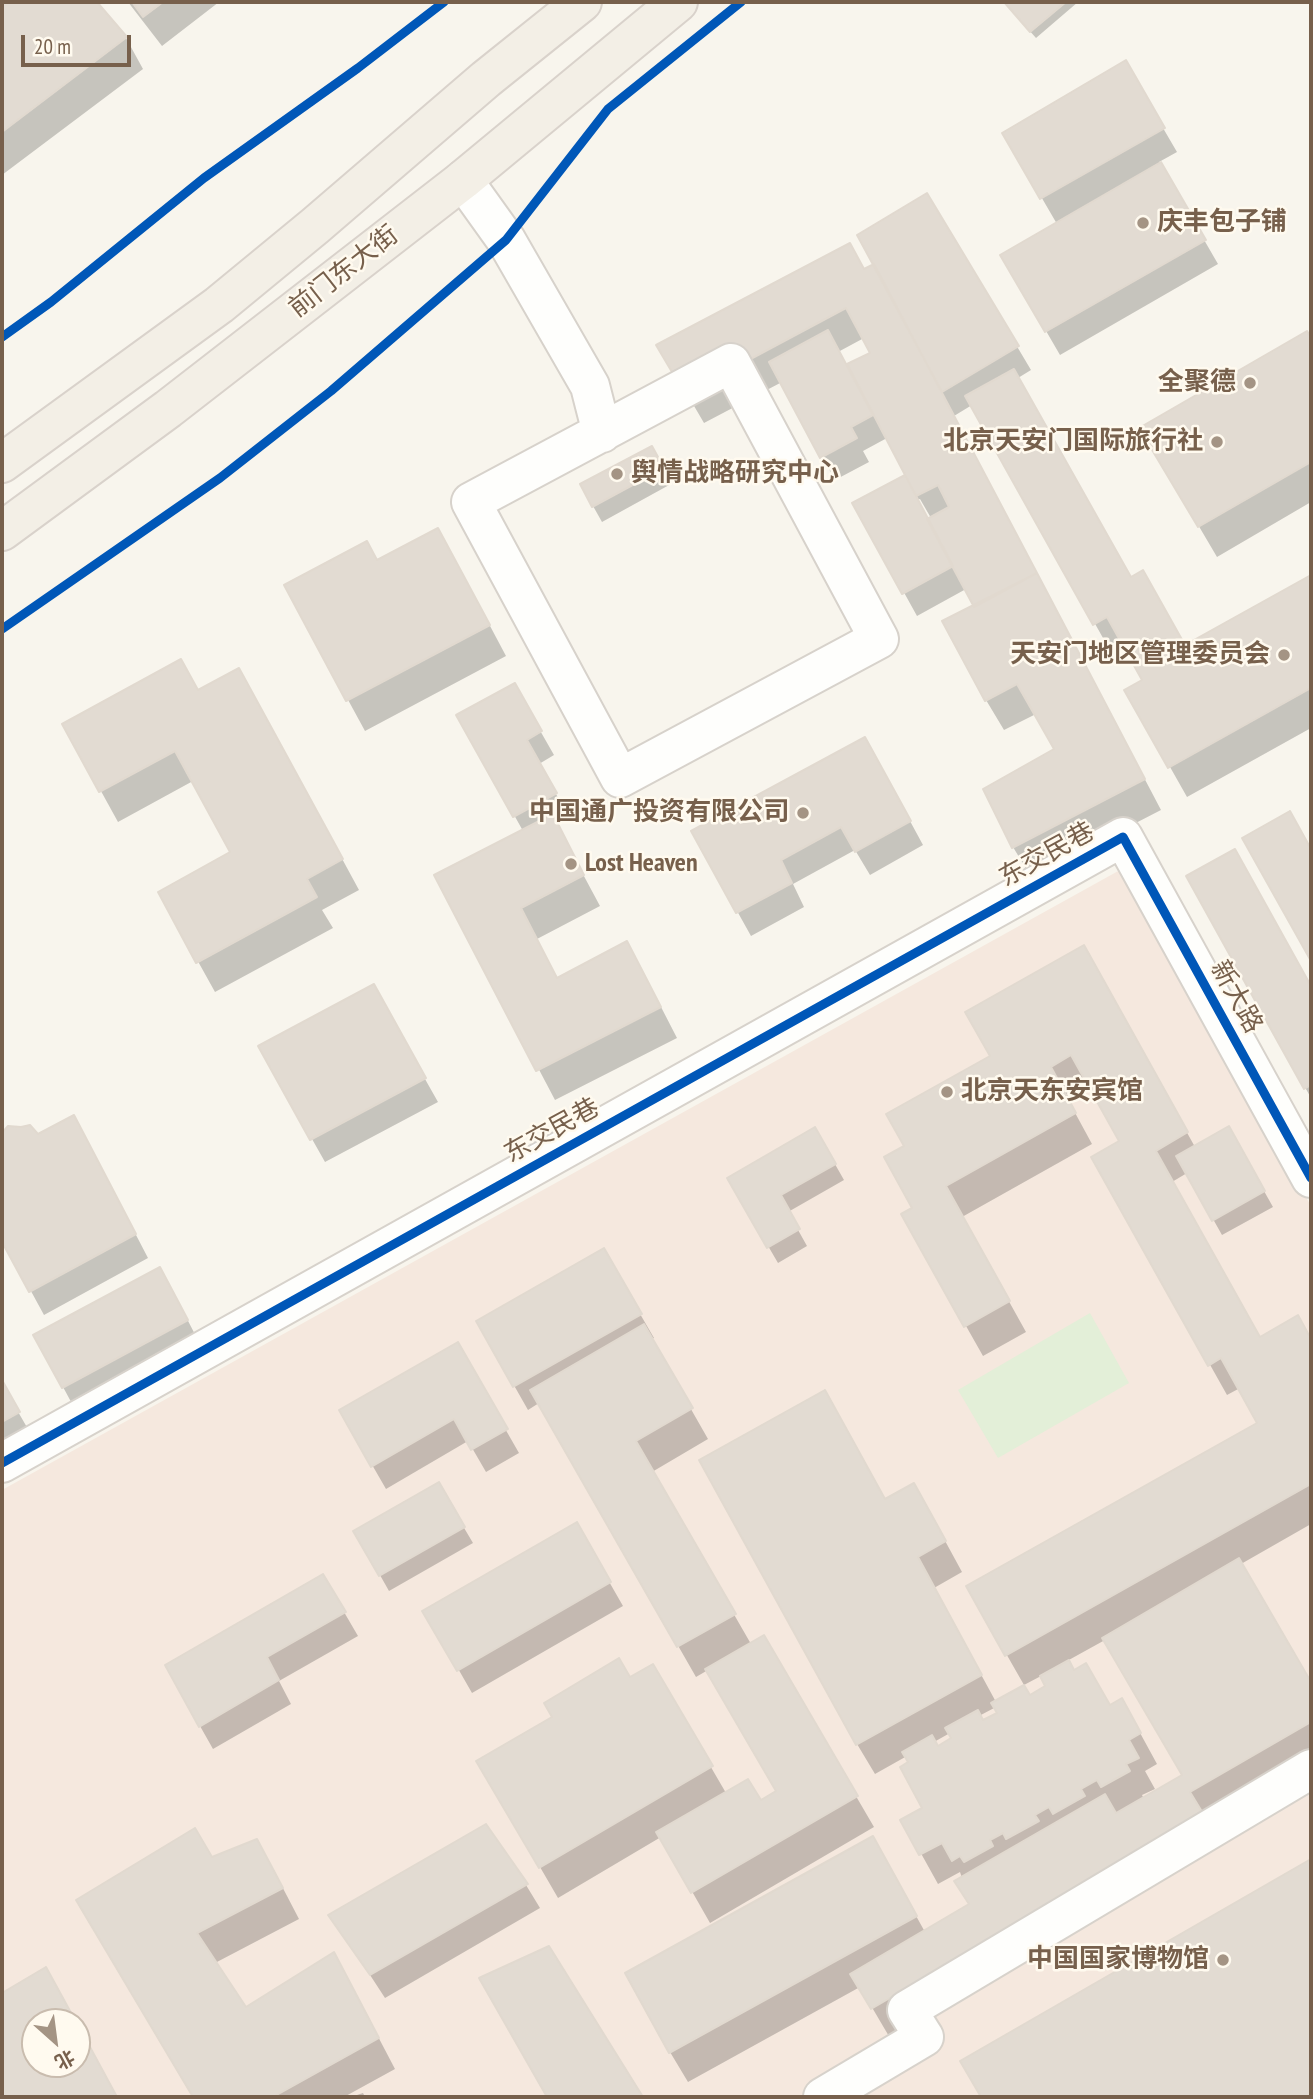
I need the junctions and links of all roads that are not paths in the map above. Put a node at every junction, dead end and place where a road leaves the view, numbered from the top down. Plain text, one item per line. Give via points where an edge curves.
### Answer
1 (582, 2) edge
2 (678, 2) edge
3 (463, 180) junction
4 (602, 433) junction
5 (2, 463) edge
6 (2, 531) edge
7 (1123, 837) joint
8 (1311, 1178) edge
9 (2, 1462) edge
10 (1311, 1769) edge
11 (823, 2097) edge

1 - 5 main road, 前门东大街 via 219,304
2 - 3 main road, 前门东大街
3 - 4 street via 506,240 590,386
3 - 6 main road, 前门东大街
4 - 4 street via 471,502 620,778 879,639 731,363
7 - 8 street, 新大路
7 - 9 street, 东交民巷
10 - 11 street via 907,2010 924,2037

